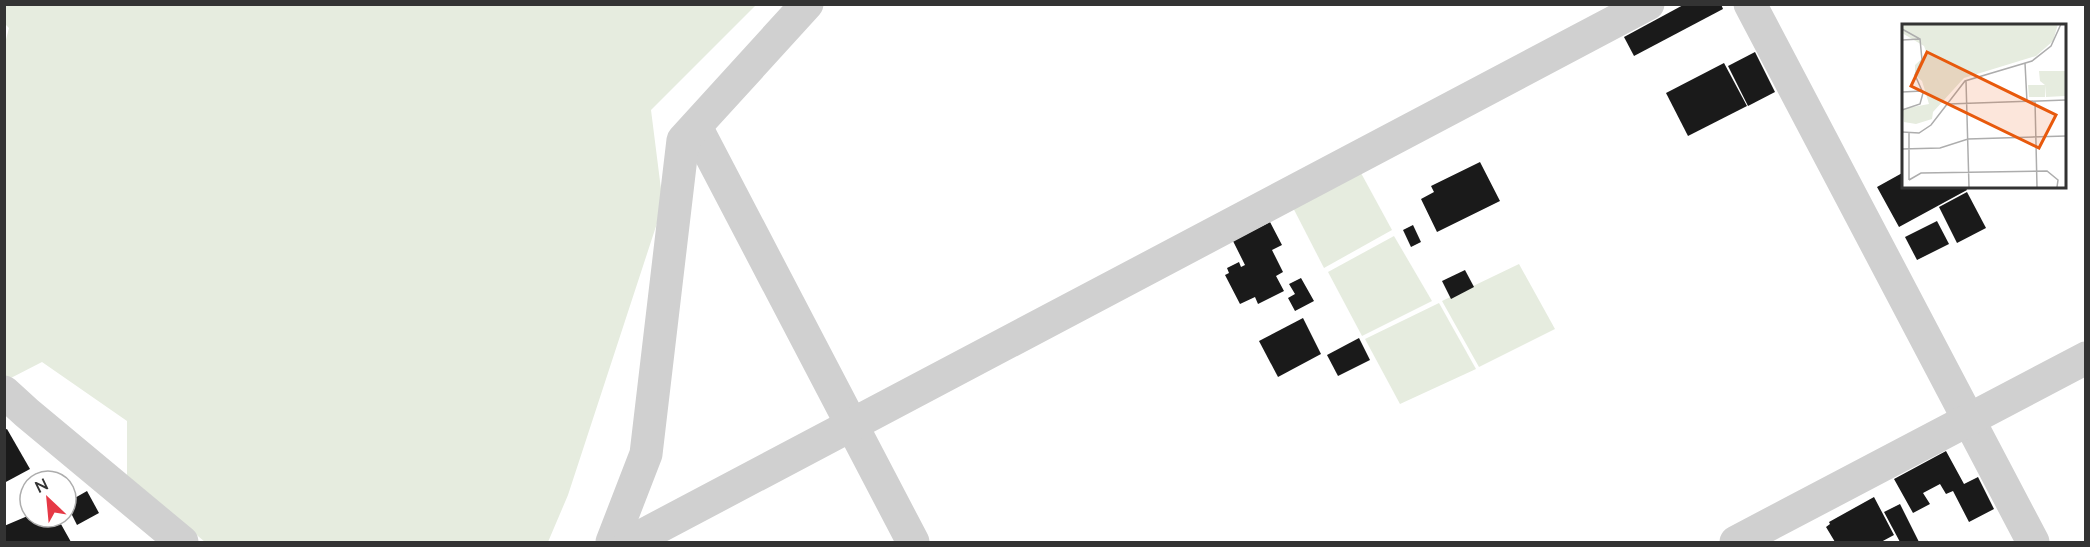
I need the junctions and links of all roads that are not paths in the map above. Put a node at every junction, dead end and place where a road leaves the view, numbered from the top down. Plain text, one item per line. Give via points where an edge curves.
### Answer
1 (807, 4) edge
2 (1750, 4) edge
3 (1629, 9) edge
4 (696, 127) junction
5 (2085, 358) edge
6 (4, 392) edge
7 (1969, 419) junction
8 (852, 426) junction
9 (182, 543) edge
10 (612, 543) edge
11 (630, 543) edge
12 (914, 543) edge
13 (1736, 543) edge
14 (2033, 543) edge

1 - 4 street
2 - 7 street
3 - 8 street
4 - 8 street
4 - 10 street via 682,140 646,454
5 - 7 street
6 - 9 street
7 - 13 street
7 - 14 street
8 - 11 street
8 - 12 street

